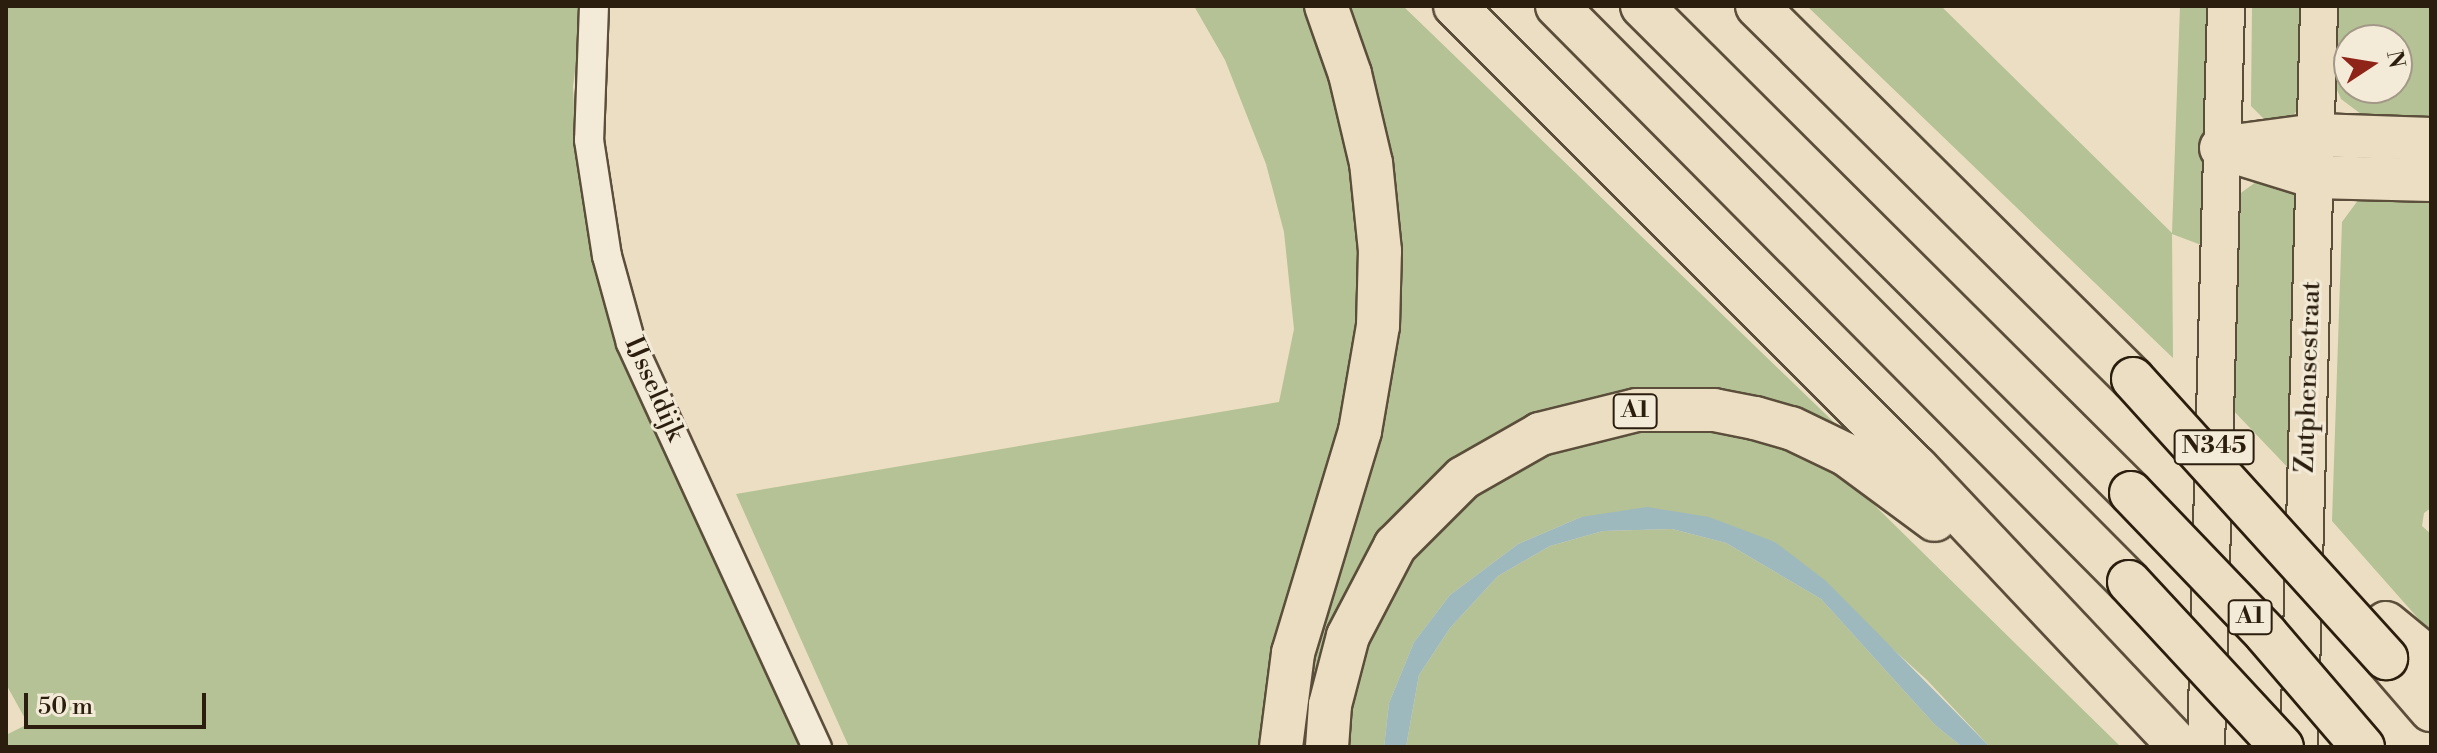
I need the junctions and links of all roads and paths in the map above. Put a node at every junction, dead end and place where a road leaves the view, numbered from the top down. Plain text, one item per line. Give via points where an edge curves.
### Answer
1 (594, 6) edge
2 (1326, 6) edge
3 (1455, 6) edge
4 (1557, 6) edge
5 (1642, 6) edge
6 (1757, 6) edge
7 (2226, 6) edge
8 (2319, 6) edge
9 (2316, 135) junction
10 (2431, 139) edge
11 (2221, 148) junction
12 (2315, 177) junction
13 (2431, 180) edge
14 (2068, 625) junction
15 (2386, 640) junction
16 (2431, 660) edge
17 (2431, 710) edge
18 (817, 747) edge
19 (1281, 747) edge
20 (1327, 747) edge
21 (2180, 747) edge
22 (2206, 747) edge
23 (2282, 747) edge
24 (2299, 747) edge
25 (2363, 747) edge

1 - 18 street, IJsseldijk via 589,140 607,256 631,343
2 - 19 highway via 1350,74 1371,163 1380,251 1379,315 1360,431 1293,653
3 - 14 highway, A1
4 - 23 highway, A1, bridge via 2129,582
5 - 25 highway, A1, bridge via 2131,493 2266,634
6 - 15 highway, bridge via 2133,379 2270,530
7 - 11 main road, N345
8 - 9 main road, Zutphensestraat
9 - 10 highway
9 - 11 highway
9 - 12 main road, Zutphensestraat
11 - 12 highway
11 - 22 main road, N345
12 - 13 highway
12 - 24 main road, Zutphensestraat
14 - 20 highway, A1 via 1893,485 1791,428 1714,410 1599,416 1540,434 1489,461 1441,496 1395,546 1348,636 1330,705
14 - 21 highway, A1
15 - 16 highway
15 - 17 highway

